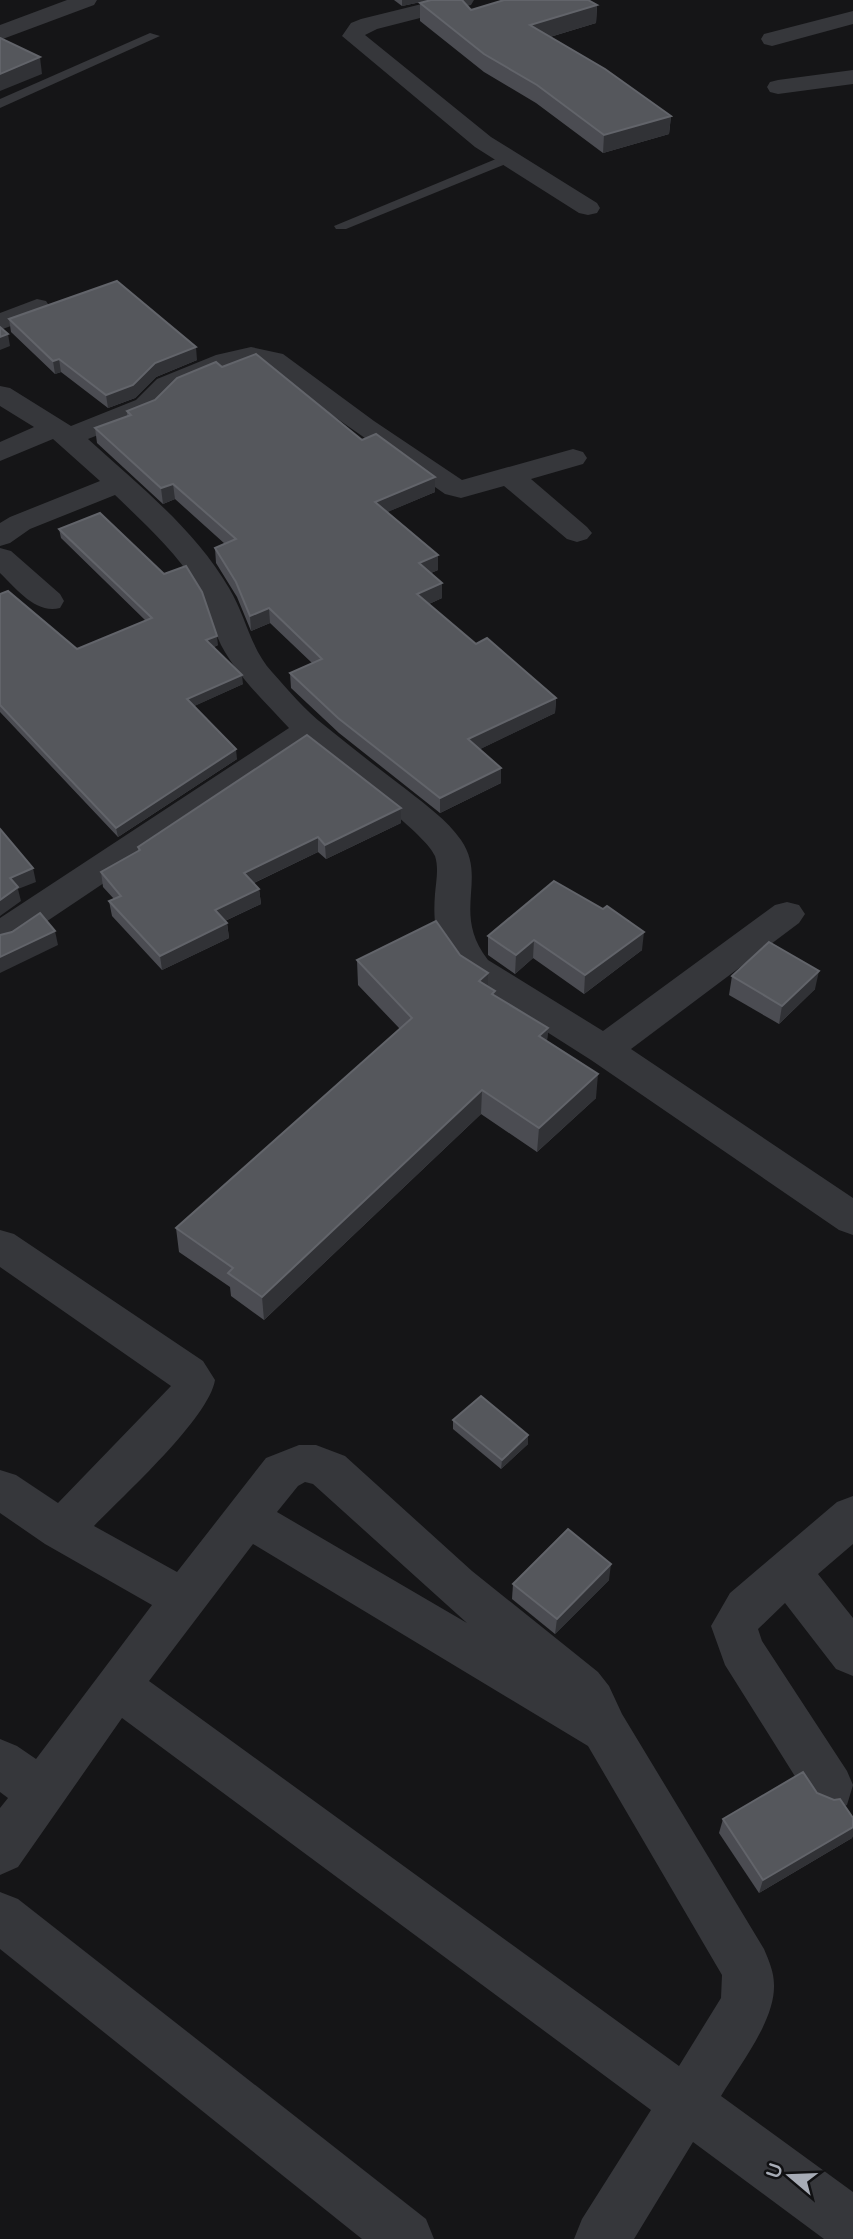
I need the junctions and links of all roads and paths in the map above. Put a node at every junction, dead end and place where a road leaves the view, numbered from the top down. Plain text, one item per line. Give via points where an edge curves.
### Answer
1 (86, 0) edge
2 (463, 0) edge
3 (853, 17) edge
4 (0, 33) edge
5 (154, 36) dead end
6 (772, 38) dead end
7 (853, 77) edge
8 (778, 87) dead end
9 (0, 104) edge
10 (508, 158) junction
11 (588, 208) dead end
12 (341, 226) dead end
13 (37, 307) edge
14 (0, 322) edge
15 (0, 394) edge
16 (62, 433) junction
17 (0, 453) edge
18 (573, 458) dead end
19 (509, 475) junction
20 (121, 483) junction
21 (577, 533) dead end
22 (0, 537) edge
23 (0, 557) edge
24 (49, 601) dead end
25 (309, 730) junction
26 (787, 914) dead end
27 (0, 935) edge
28 (604, 1050) junction
29 (853, 1219) edge
30 (0, 1246) edge
31 (0, 1489) edge
32 (853, 1516) edge
33 (248, 1518) junction
34 (61, 1530) junction
35 (788, 1572) junction
36 (183, 1599) junction
37 (853, 1654) edge
38 (117, 1686) junction
39 (605, 1730) junction
40 (0, 1762) edge
41 (830, 1788) dead end
42 (41, 1793) junction
43 (0, 1850) edge
44 (0, 1917) edge
45 (688, 2104) junction
46 (853, 2225) edge
47 (406, 2239) edge
48 (602, 2239) edge

1 - 4 street
2 - 10 street via 369,24 353,36
3 - 6 street
5 - 9 lane
7 - 8 street
10 - 11 street
10 - 12 lane
13 - 14 street
15 - 16 street
16 - 17 street
16 - 19 street via 146,406 177,381 258,354 274,360 448,486 461,489
16 - 20 street
18 - 19 street
19 - 21 street
20 - 22 street via 20,523
20 - 25 street via 180,540 214,587 247,662
23 - 24 street
25 - 27 street
25 - 28 street via 429,825 448,847 454,866 453,932 475,970
26 - 28 street
28 - 29 street
30 - 34 street via 194,1380 184,1402
31 - 34 street
32 - 35 street
33 - 36 street
33 - 39 street
33 - 39 street via 282,1472 293,1465 315,1463 329,1470 456,1586 581,1688
34 - 36 street
35 - 37 street
35 - 41 street via 746,1608 734,1634
36 - 38 street
38 - 42 street
38 - 45 street
39 - 45 street via 749,1978 746,2006
40 - 42 street
42 - 43 street
44 - 47 street
45 - 46 street
45 - 48 street

